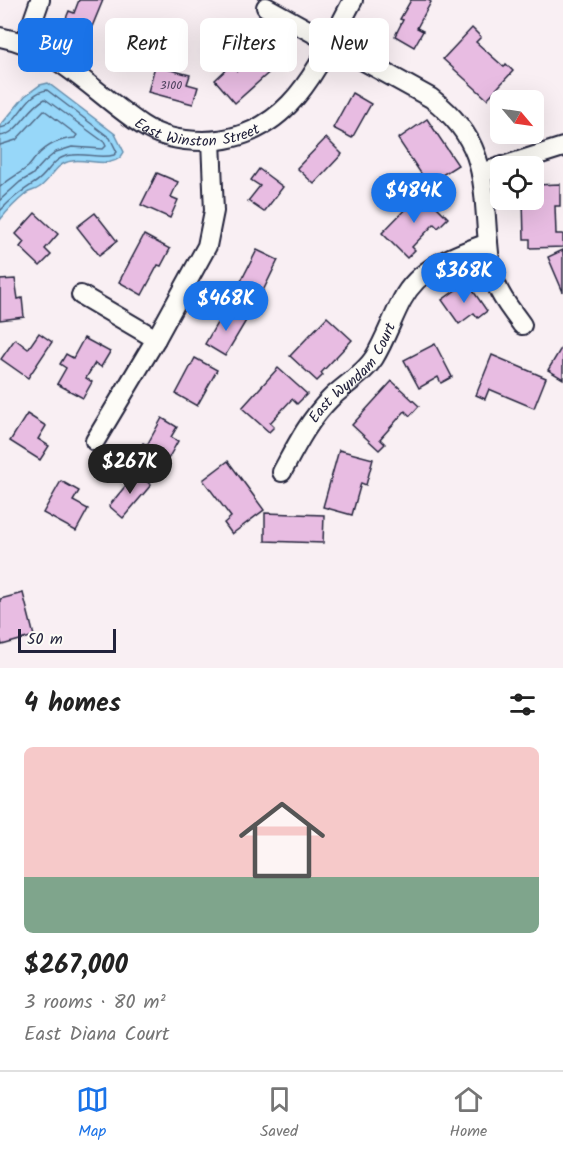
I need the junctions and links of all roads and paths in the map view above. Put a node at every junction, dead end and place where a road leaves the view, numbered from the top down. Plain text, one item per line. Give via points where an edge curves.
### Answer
1 (40, 0) edge
2 (353, 0) edge
3 (266, 7) dead end
4 (34, 18) edge
5 (343, 18) edge
6 (309, 31) edge
7 (0, 37) edge
8 (18, 41) edge
9 (74, 72) edge
10 (313, 72) edge
11 (384, 72) edge
12 (212, 141) junction
13 (563, 147) edge
14 (481, 173) junction
15 (488, 243) junction
16 (81, 295) dead end
17 (522, 325) dead end
18 (156, 339) junction
19 (95, 441) dead end
20 (282, 472) dead end

1 - 4 street
2 - 5 street, East Winston Street
3 - 6 street
7 - 8 street, East Winston Street
9 - 12 street, East Winston Street via 144,126 175,139
10 - 12 street, East Winston Street via 302,92 281,114 253,131
11 - 14 street via 447,110 471,141
12 - 18 street via 214,212 210,235 201,260
13 - 14 street
14 - 15 street
15 - 17 street via 497,287
15 - 20 street, East Wyndam Court via 451,256 414,282 373,358 313,420
16 - 18 street
18 - 19 street

